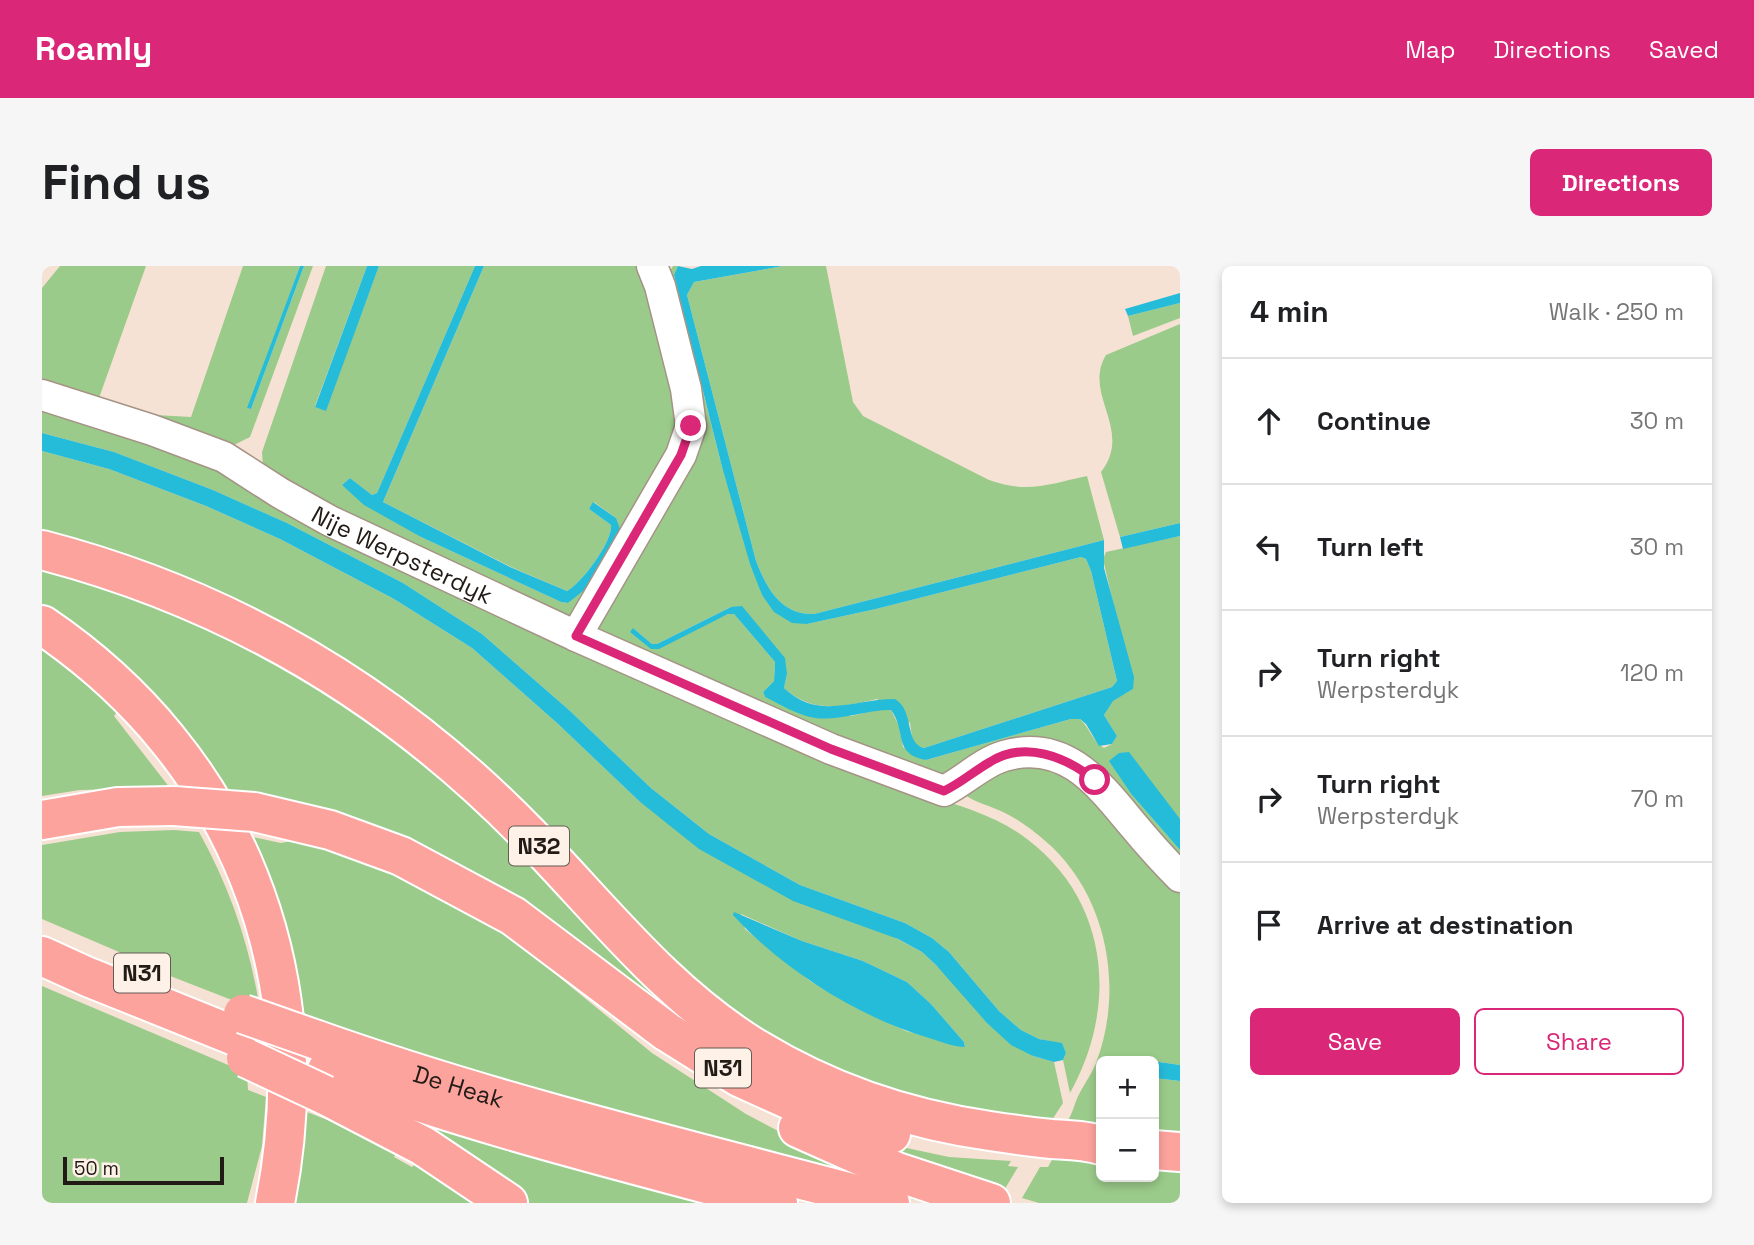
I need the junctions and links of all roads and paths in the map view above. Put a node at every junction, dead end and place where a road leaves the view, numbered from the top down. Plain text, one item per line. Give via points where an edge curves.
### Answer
1 (652, 266) edge
2 (42, 395) edge
3 (42, 550) edge
4 (42, 625) edge
5 (576, 636) junction
6 (42, 820) edge
7 (1180, 877) edge
8 (469, 894) junction
9 (42, 929) edge
10 (42, 956) edge
11 (237, 1035) junction
12 (321, 1068) junction
13 (1054, 1145) edge
14 (1096, 1150) edge
15 (1159, 1150) edge
16 (1180, 1152) edge
17 (989, 1202) edge
18 (275, 1203) edge
19 (508, 1203) edge
20 (778, 1203) edge
21 (890, 1203) edge

1 - 5 lane via 687,389 691,426 675,466
2 - 5 lane, Nije Werpsterdyk via 235,462 330,521
3 - 13 highway, N32 via 182,596 269,637 345,682 482,789 663,976 757,1049 820,1083 906,1115
4 - 18 highway via 100,670 160,730 220,814 243,863 269,936 284,1015 287,1128
5 - 7 lane, Nije Werpsterdyk via 831,749 944,791 1002,756 1033,752 1064,760 1095,780
6 - 8 highway, N31, bridge via 118,807 254,812 368,843
8 - 13 highway, N31 via 513,916 667,1032 774,1094 831,1117 900,1136 966,1147
8 - 17 highway, N31 via 642,1028 753,1103 864,1158
9 - 11 highway, De Heak / N31 via 151,977
10 - 11 highway, De Heak / N31
11 - 12 highway, De Heak / N31, bridge
11 - 12 highway, N31, bridge
12 - 19 highway, N31 via 423,1146
12 - 20 highway, De Heak / N31 via 453,1114
12 - 21 highway, De Heak / N31 via 417,1073 682,1150
13 - 14 highway, N31
15 - 16 highway

